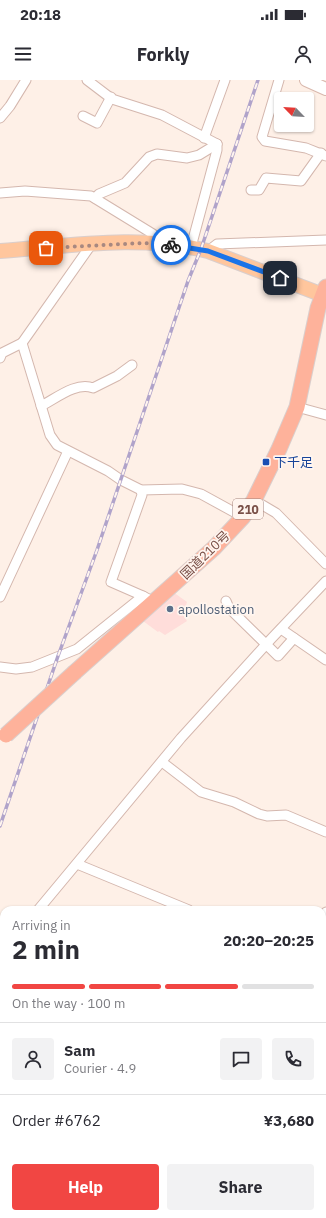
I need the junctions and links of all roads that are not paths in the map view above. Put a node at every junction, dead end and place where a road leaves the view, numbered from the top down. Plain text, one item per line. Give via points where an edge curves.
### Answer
1 (26, 80) edge
2 (87, 80) edge
3 (225, 80) edge
4 (279, 80) edge
5 (306, 80) edge
6 (326, 89) edge
7 (111, 98) junction
8 (83, 116) dead end
9 (0, 118) edge
10 (204, 138) junction
11 (217, 144) junction
12 (323, 155) edge
13 (251, 190) dead end
14 (0, 194) edge
15 (95, 198) junction
16 (326, 240) edge
17 (152, 244) junction
18 (91, 245) junction
19 (191, 247) junction
20 (0, 251) edge
21 (208, 251) junction
22 (323, 300) edge
23 (22, 343) junction
24 (0, 358) edge
25 (132, 365) dead end
26 (41, 406) junction
27 (297, 407) junction
28 (326, 416) edge
29 (68, 451) junction
30 (141, 490) junction
31 (254, 500) junction
32 (243, 517) junction
33 (326, 564) edge
34 (326, 581) edge
35 (0, 597) edge
36 (149, 599) junction
37 (226, 601) dead end
38 (281, 629) junction
39 (294, 638) junction
40 (266, 645) junction
41 (326, 660) edge
42 (0, 667) edge
43 (3, 738) edge
44 (162, 762) junction
45 (326, 832) edge
46 (77, 864) junction
47 (41, 906) edge
48 (179, 906) edge

1 - 9 street
2 - 7 street
3 - 10 street
4 - 12 street via 262,137 265,141 306,148
5 - 6 main road
7 - 8 street via 97,123
7 - 10 street via 162,115
10 - 11 street
11 - 15 street via 199,155 187,158 157,154 149,157 126,183
11 - 19 street via 208,188
12 - 13 street via 301,181 266,178 259,190
14 - 15 street via 26,191
15 - 17 street via 153,234
16 - 21 street via 217,244
17 - 18 main road
17 - 19 main road
18 - 20 main road
18 - 23 street
19 - 21 main road
21 - 22 main road
22 - 27 highway, 国道210号 / 210
23 - 24 street via 2,353
23 - 26 street
25 - 26 street via 93,388 85,386 74,389
26 - 29 street via 50,435 57,445
27 - 28 street
27 - 31 highway, 国道210号 / 210
29 - 30 street
29 - 35 street
30 - 32 street via 182,490 201,494
30 - 36 street via 142,495 111,582
31 - 32 highway, 国道210号 / 210
31 - 33 street via 276,513
32 - 36 highway, 国道210号 / 210 via 214,548
34 - 38 street
36 - 42 street via 77,650 32,667
36 - 43 highway, 国道210号 / 210, bridge
37 - 40 street via 229,608
38 - 39 street
38 - 40 street
39 - 40 street via 278,656
39 - 41 street
40 - 44 street
44 - 45 street via 201,792 234,802 259,814 286,815
44 - 46 street
46 - 47 street
46 - 48 street

